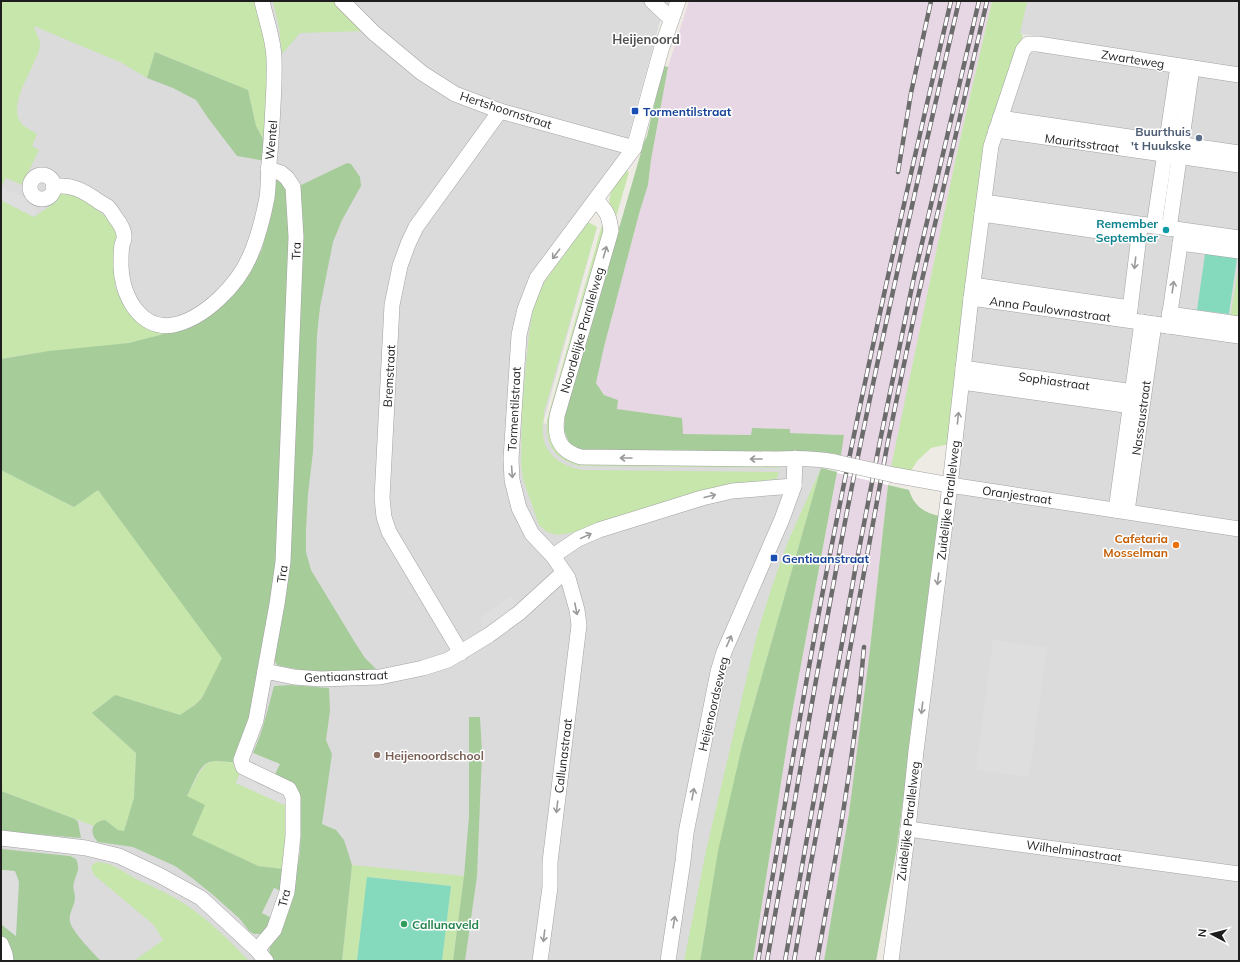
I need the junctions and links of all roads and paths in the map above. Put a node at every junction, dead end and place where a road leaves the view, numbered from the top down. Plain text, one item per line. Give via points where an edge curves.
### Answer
1 (262, 1) edge
2 (342, 1) edge
3 (652, 1) edge
4 (678, 1) edge
5 (671, 19) junction
6 (1028, 44) joint
7 (1185, 67) junction
8 (1239, 75) edge
9 (500, 111) junction
10 (998, 124) junction
11 (634, 148) junction
12 (1173, 150) junction
13 (1239, 153) edge
14 (1239, 166) edge
15 (268, 170) junction
16 (54, 187) dead end
17 (596, 200) junction
18 (983, 208) junction
19 (1161, 232) junction
20 (1239, 238) edge
21 (1239, 252) edge
22 (972, 291) junction
23 (1149, 319) junction
24 (1239, 324) edge
25 (1239, 336) edge
26 (963, 375) junction
27 (1137, 399) junction
28 (795, 458) junction
29 (950, 485) junction
30 (794, 486) junction
31 (1121, 510) junction
32 (1239, 529) edge
33 (553, 556) junction
34 (564, 572) junction
35 (461, 653) junction
36 (265, 670) junction
37 (908, 829) junction
38 (1, 838) edge
39 (1239, 874) edge
40 (1, 944) edge
41 (262, 956) edge
42 (6, 961) edge
43 (540, 961) edge
44 (668, 961) edge
45 (891, 961) edge

1 - 15 street, Wentel via 273,48 274,66 273,125
2 - 9 street, Hertshoornstraat via 374,33 422,73 455,94
3 - 5 street
4 - 5 street
5 - 11 street
6 - 7 street, Zwarteweg
6 - 10 street, Zuidelijke Parallelweg via 1023,50
7 - 8 street, Zwarteweg
7 - 12 street, Nassaustraat
9 - 11 street, Hertshoornstraat
9 - 35 street, Bremstraat via 416,227 400,266 392,305 382,498 384,517 389,532
10 - 12 street, Mauritsstraat
10 - 18 street, Zuidelijke Parallelweg via 991,146
11 - 17 street
12 - 13 street, Mauritsstraat
12 - 14 street, Mauritsstraat
12 - 19 street, Nassaustraat
15 - 16 street, Wentel via 267,197 261,224 250,256 238,276 224,294 203,312 173,325 150,322 139,314 131,303 121,274 124,236 120,224 108,207 86,192 61,185
15 - 36 street, Tra via 282,172 293,187 296,237 283,562
28 -> 17 street, Noordelijke Parallelweg via 581,457 574,456 561,446 556,432 557,416 611,231 609,218
17 -> 33 street, Tormentilstraat via 537,278 525,309 519,335 511,459 512,480 519,508 532,534
18 - 19 street
18 - 22 street, Zuidelijke Parallelweg
19 - 20 street
19 - 21 street
23 -> 19 street, Nassaustraat
19 -> 23 street, Nassaustraat
22 - 23 street, Anna Paulownastraat
22 - 26 street, Zuidelijke Parallelweg
23 - 24 street, Anna Paulownastraat
23 - 25 street, Anna Paulownastraat
23 - 27 street, Nassaustraat
26 - 27 street, Sophiastraat
29 -> 26 street, Zuidelijke Parallelweg
27 - 31 street, Nassaustraat
28 - 29 street, Oranjestraat, bridge via 835,462
28 - 30 street, Heijenoordseweg
29 - 31 street, Oranjestraat
29 -> 37 street, Zuidelijke Parallelweg
33 -> 30 street via 578,539 599,530 702,498 732,491
44 -> 30 street, Heijenoordseweg via 686,833 718,672 724,652
31 - 32 street, Oranjestraat
33 - 34 street, Callunastraat
34 - 35 street, Gentiaanstraat via 518,613
34 -> 43 street, Callunastraat via 568,578 579,625
35 - 36 street, Gentiaanstraat via 423,668 380,677 321,679 294,677
36 - 41 street, Tra via 256,720 241,760 243,767 289,789 293,797 293,836 287,892
37 - 39 street, Wilhelminastraat
37 - 45 street, Zuidelijke Parallelweg
38 - 41 street via 86,848 119,856 201,898
40 - 42 street

